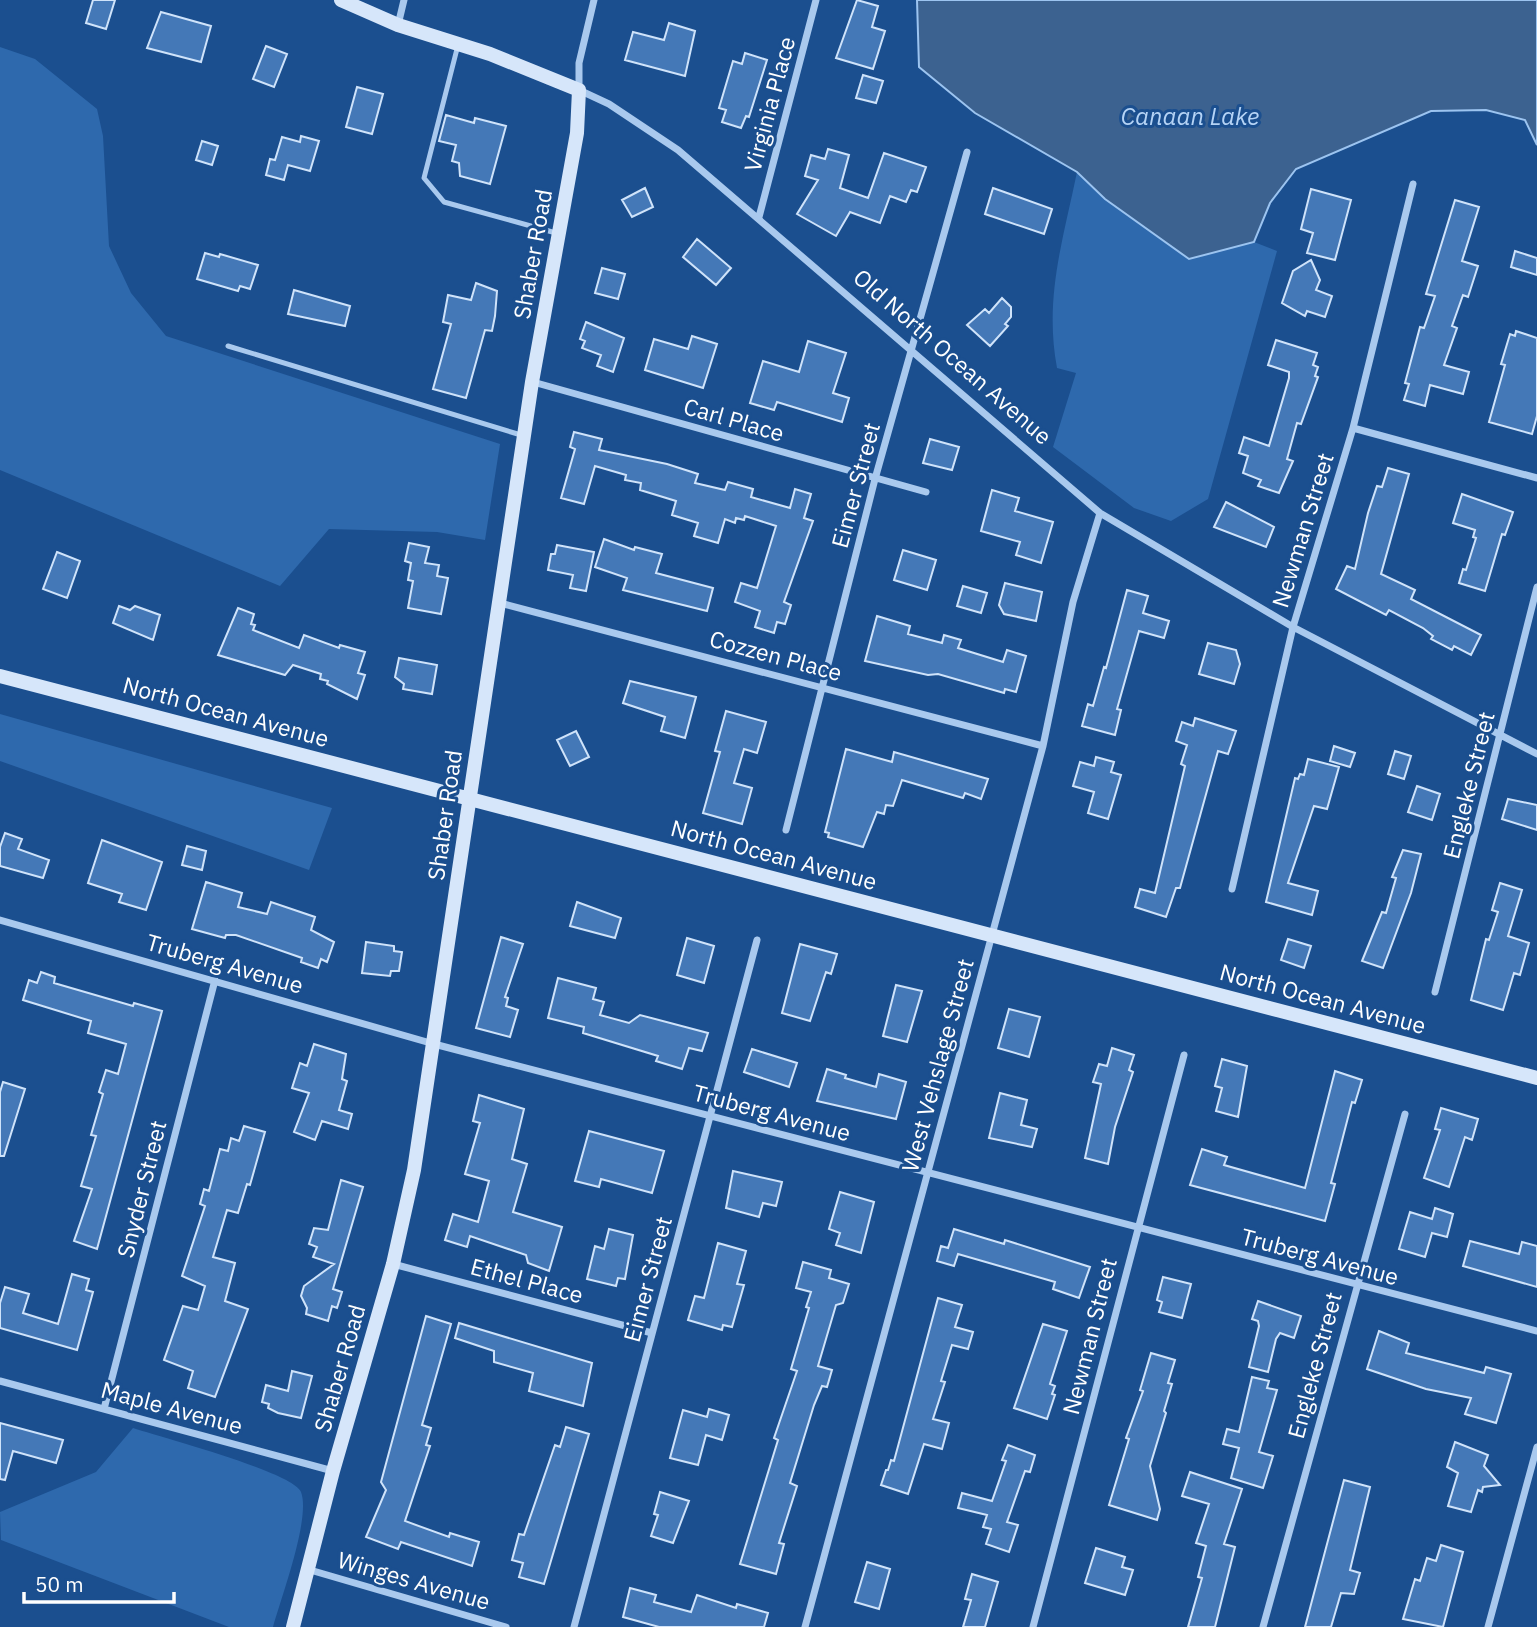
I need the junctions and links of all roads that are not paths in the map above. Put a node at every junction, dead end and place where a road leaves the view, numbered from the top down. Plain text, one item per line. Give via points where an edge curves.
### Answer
1 (341, 0) edge
2 (404, 0) edge
3 (594, 0) edge
4 (816, 0) edge
5 (398, 25) junction
6 (458, 44) junction
7 (579, 90) junction
8 (967, 152) dead end
9 (1413, 184) dead end
10 (759, 217) junction
11 (559, 234) junction
12 (228, 346) dead end
13 (912, 352) junction
14 (532, 382) junction
15 (1353, 428) junction
16 (524, 436) junction
17 (1537, 478) edge
18 (875, 479) junction
19 (926, 492) dead end
20 (1100, 513) junction
21 (1537, 587) edge
22 (499, 603) junction
23 (1293, 627) junction
24 (0, 676) edge
25 (822, 687) junction
26 (1500, 734) junction
27 (1043, 746) junction
28 (1537, 754) edge
29 (470, 798) junction
30 (786, 830) dead end
31 (1233, 889) dead end
32 (0, 920) edge
33 (993, 935) junction
34 (757, 940) dead end
35 (215, 980) junction
36 (1436, 992) dead end
37 (434, 1044) junction
38 (1184, 1055) dead end
39 (1537, 1078) edge
40 (1405, 1114) dead end
41 (711, 1115) junction
42 (927, 1173) junction
43 (1137, 1227) junction
44 (393, 1264) junction
45 (1356, 1286) junction
46 (1537, 1331) edge
47 (652, 1333) junction
48 (0, 1381) edge
49 (104, 1409) junction
50 (1537, 1447) edge
51 (333, 1471) junction
52 (310, 1570) junction
53 (293, 1627) edge
54 (506, 1627) edge
55 (574, 1627) edge
56 (805, 1627) edge
57 (1034, 1627) edge
58 (1263, 1627) edge
59 (1488, 1627) edge

1 - 5 street, Old North Ocean Avenue
2 - 5 street
3 - 7 street, Shaber Road via 579,63
4 - 10 street, Virginia Place
5 - 6 street, Old North Ocean Avenue
6 - 7 street, Old North Ocean Avenue
6 - 11 lane via 424,178 443,202
7 - 10 street, Old North Ocean Avenue via 657,136
7 - 11 street, Shaber Road via 577,133
8 - 13 street, Eimer Street
9 - 15 street, Newman Street
10 - 13 street, Old North Ocean Avenue
11 - 14 street, Shaber Road
12 - 16 lane
13 - 18 street, Eimer Street
13 - 20 street, Old North Ocean Avenue
14 - 16 street, Shaber Road
14 - 18 street, Carl Place
15 - 17 street
15 - 23 street, Newman Street
16 - 22 street, Shaber Road
18 - 19 street, Carl Place
18 - 25 street, Eimer Street
20 - 23 street, Old North Ocean Avenue
20 - 27 street, West Vehslage Street via 1073,602
21 - 26 street, Engleke Street
22 - 25 street, Cozzen Place
22 - 29 street, Shaber Road
23 - 26 street, Old North Ocean Avenue
23 - 31 street, Newman Street
24 - 29 street, North Ocean Avenue
25 - 27 street, Cozzen Place
25 - 30 street, Eimer Street
26 - 28 street, Old North Ocean Avenue
26 - 36 street, Engleke Street
27 - 33 street, West Vehslage Street
29 - 33 street, North Ocean Avenue
29 - 37 street, Shaber Road
32 - 35 street, Truberg Avenue
33 - 39 street, North Ocean Avenue
33 - 42 street, West Vehslage Street
34 - 41 street, Eimer Street
35 - 37 street, Truberg Avenue
35 - 49 street, Snyder Street
37 - 41 street, Truberg Avenue
37 - 44 street, Shaber Road
38 - 43 street, Newman Street
40 - 45 street, Engleke Street
41 - 42 street, Truberg Avenue
41 - 47 street, Eimer Street
42 - 43 street, Truberg Avenue
42 - 56 street, West Vehslage Street
43 - 45 street, Truberg Avenue
43 - 57 street, Newman Street
44 - 47 street, Ethel Place
44 - 51 street, Shaber Road
45 - 46 street, Truberg Avenue
45 - 58 street, Engleke Street
47 - 55 street, Eimer Street
48 - 49 street, Maple Avenue
49 - 51 street, Maple Avenue
50 - 59 street
51 - 52 street, Shaber Road
52 - 53 street, Shaber Road
52 - 54 street, Winges Avenue

